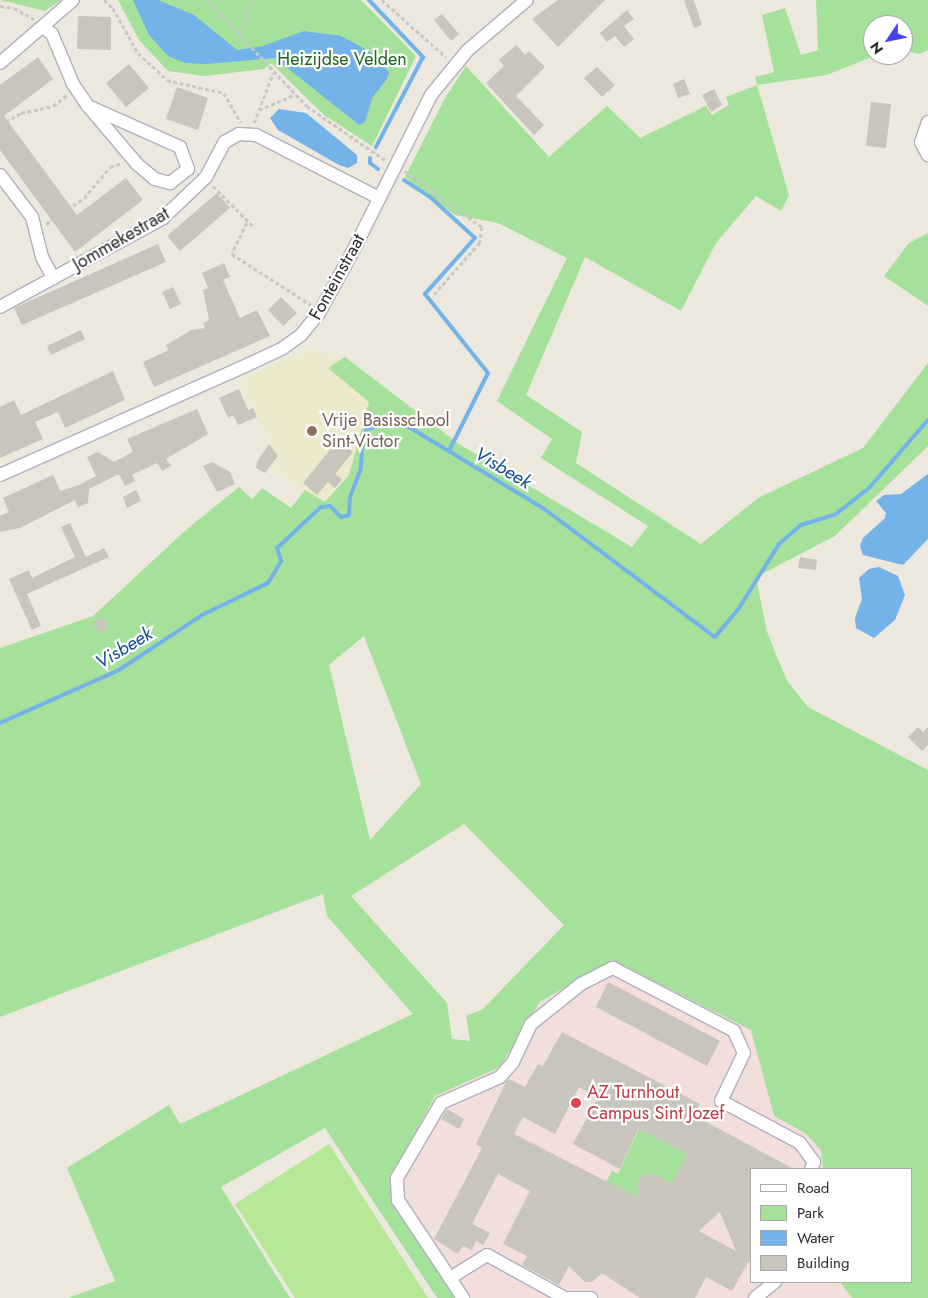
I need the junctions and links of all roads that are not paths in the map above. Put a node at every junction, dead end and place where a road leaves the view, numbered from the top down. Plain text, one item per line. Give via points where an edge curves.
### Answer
1 (73, 0) edge
2 (527, 0) edge
3 (44, 28) junction
4 (0, 63) edge
5 (88, 106) junction
6 (928, 122) edge
7 (928, 155) edge
8 (0, 175) edge
9 (379, 198) junction
10 (53, 278) junction
11 (0, 307) edge
12 (0, 476) edge
13 (811, 1168) edge
14 (450, 1278) junction
15 (774, 1283) edge
16 (463, 1298) edge
17 (565, 1298) edge
18 (570, 1298) edge
19 (591, 1298) edge
20 (755, 1298) edge

1 - 3 street
2 - 9 street, Fonteinstraat via 455,65 431,95
3 - 4 street
3 - 5 street via 57,44 74,86
5 - 5 street via 133,160 155,179 170,183 188,169 180,147
6 - 7 street via 921,142
8 - 10 street via 34,226 42,257
9 - 10 street, Jommekestraat via 251,134 225,142 206,177 163,218
9 - 12 street, Fonteinstraat via 319,313 291,343 122,424
10 - 11 street, Jommekestraat
13 - 14 street via 814,1162 800,1143 721,1101 744,1052 734,1031 613,968 581,984 530,1024 513,1062 500,1077 441,1103 397,1178 398,1200
14 - 16 street
14 - 17 street via 487,1255
15 - 20 street
18 - 19 street

